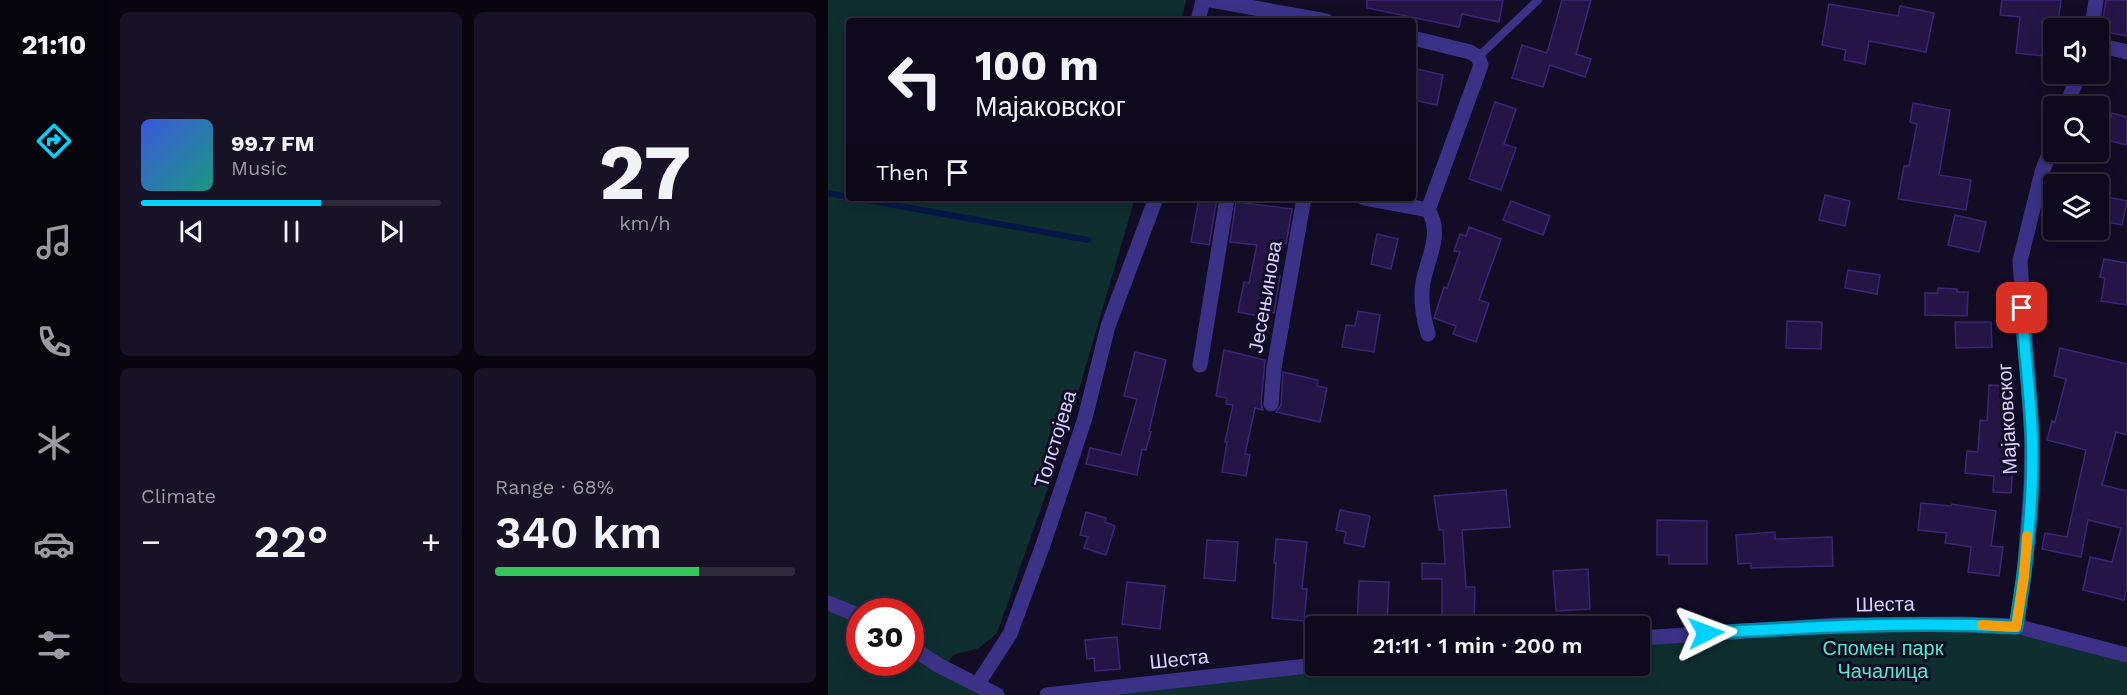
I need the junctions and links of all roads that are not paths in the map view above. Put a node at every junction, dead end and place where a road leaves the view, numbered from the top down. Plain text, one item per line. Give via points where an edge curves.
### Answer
1 (1203, 0) edge
2 (1210, 0) edge
3 (1538, 0) edge
4 (2096, 0) edge
5 (1199, 18) edge
6 (1309, 18) edge
7 (2093, 18) edge
8 (1416, 39) edge
9 (2109, 48) edge
10 (2127, 52) edge
11 (1478, 57) junction
12 (2046, 162) edge
13 (1155, 201) edge
14 (1227, 201) edge
15 (1303, 201) edge
16 (1380, 201) edge
17 (1428, 210) junction
18 (1428, 334) dead end
19 (1200, 365) dead end
20 (1271, 404) dead end
21 (828, 603) edge
22 (846, 610) edge
23 (2016, 627) junction
24 (1650, 637) edge
25 (2127, 655) edge
26 (924, 656) edge
27 (1305, 666) edge
28 (977, 685) junction
29 (997, 695) edge
30 (1047, 695) edge

1 - 5 street
2 - 6 street
3 - 11 lane
4 - 7 street
8 - 11 street
9 - 10 street
11 - 17 street via 1479,73
12 - 23 street, Мајаковског via 2020,261 2032,441 2024,577
13 - 28 street, Толстојева via 1108,326 1085,418 1043,545 1010,634
14 - 19 street
15 - 20 street, Јесењинова
16 - 17 street
17 - 18 street via 1436,229 1423,283 1423,318
21 - 22 street
23 - 24 street, Шеста via 1837,625
23 - 25 street, Шеста
26 - 28 street
27 - 30 street, Шеста
28 - 29 street

